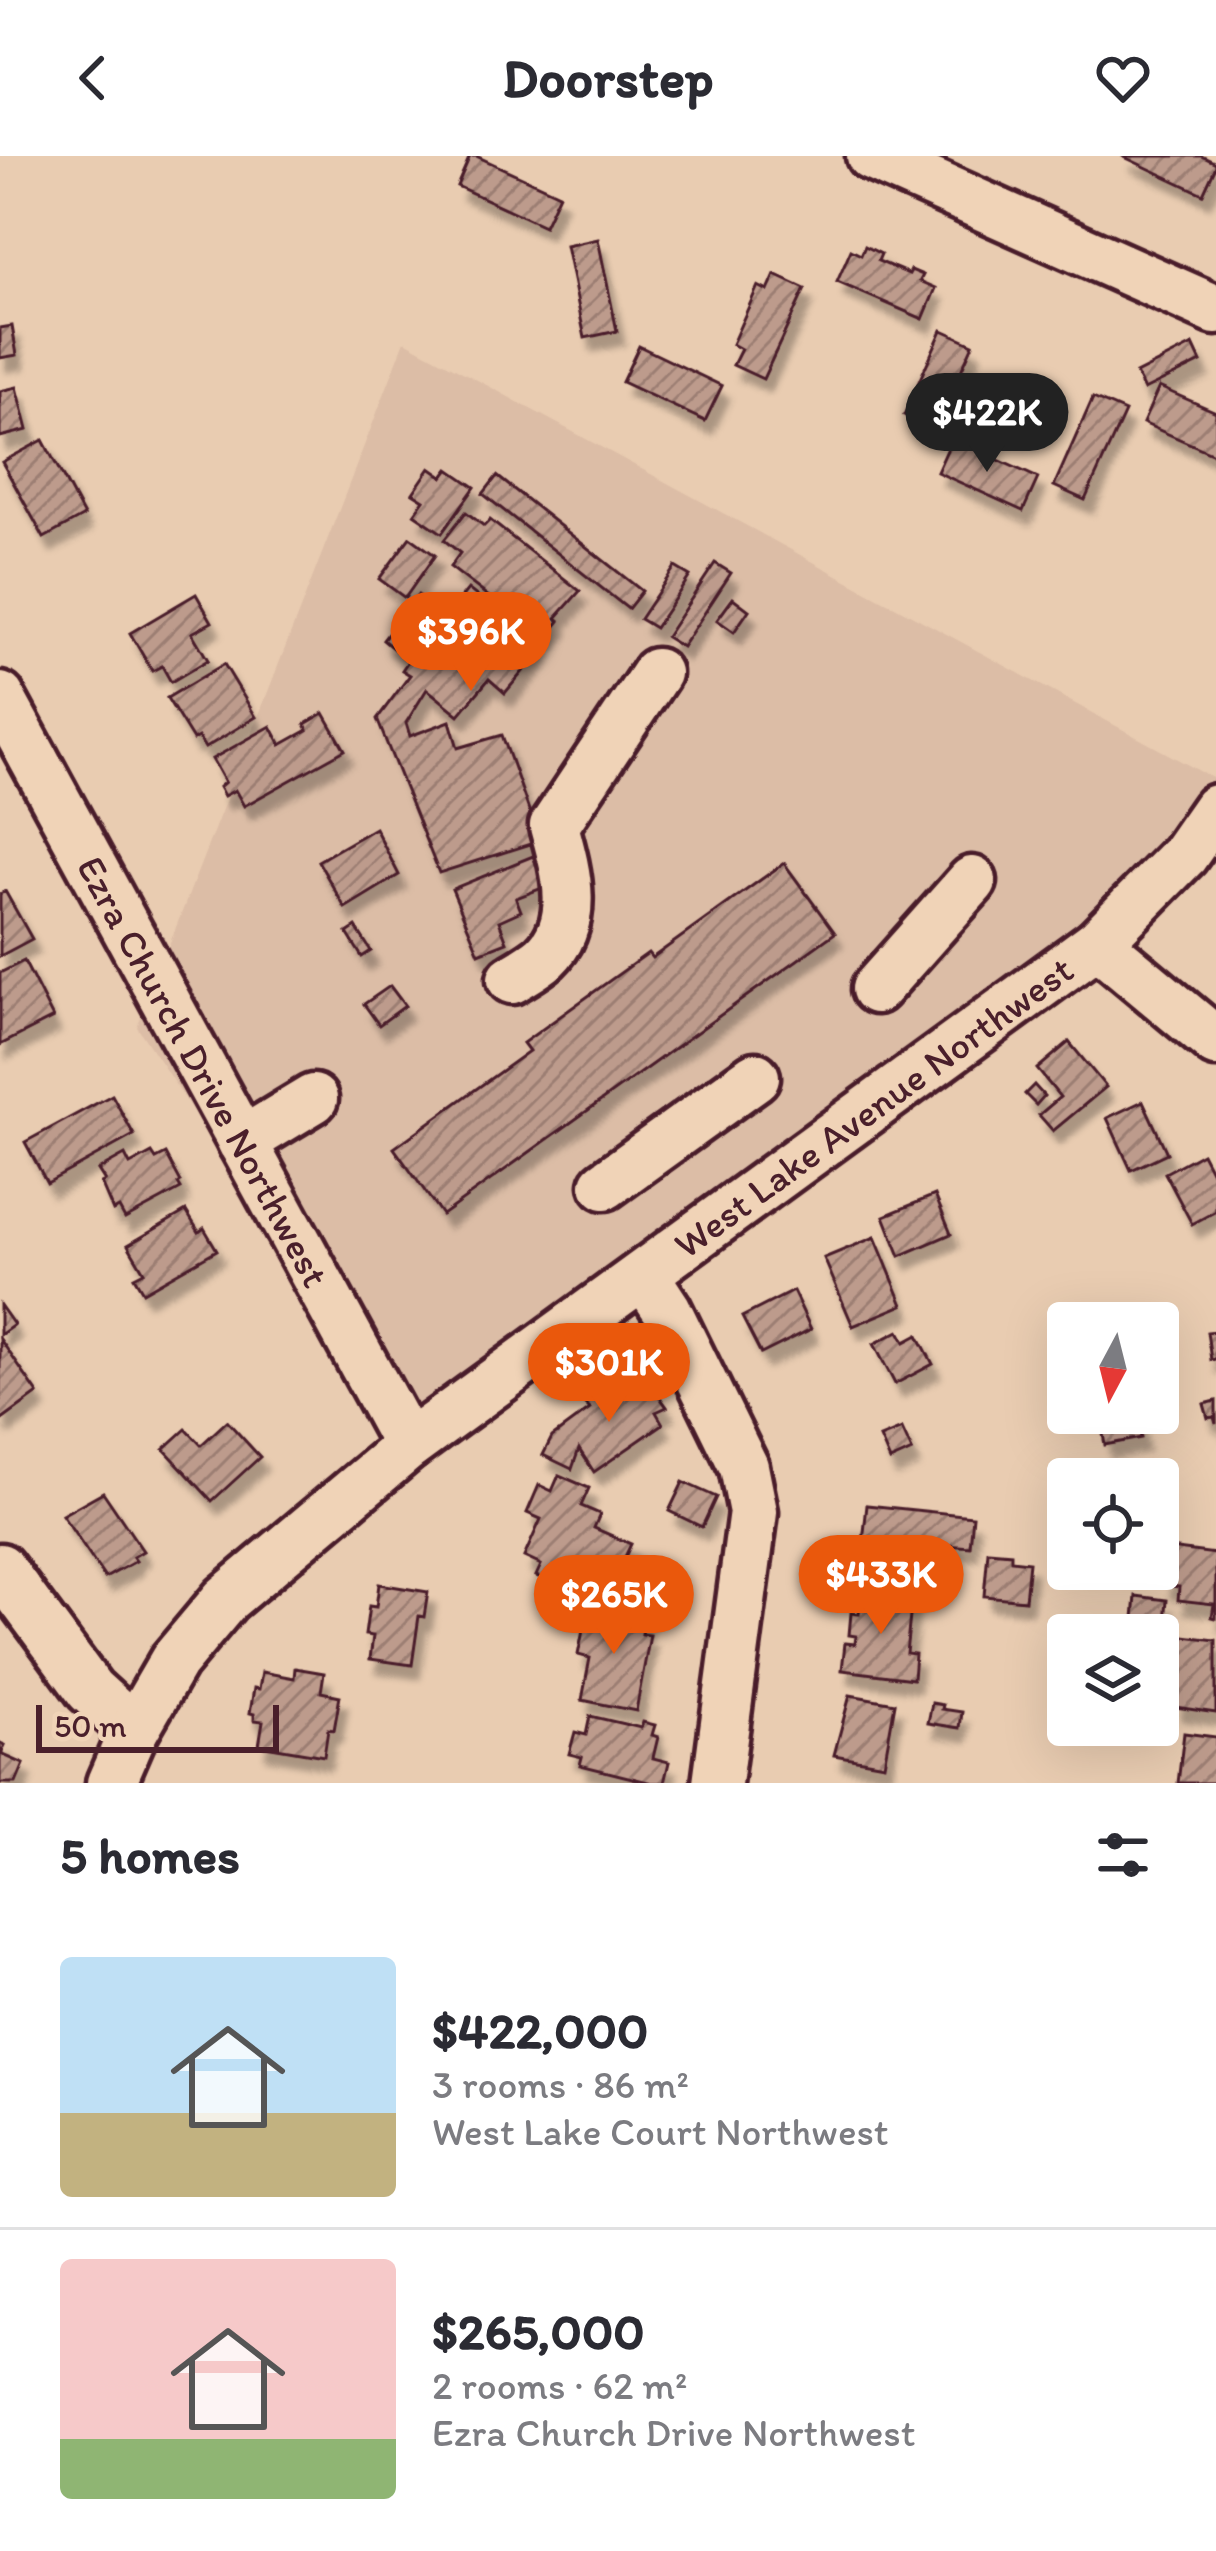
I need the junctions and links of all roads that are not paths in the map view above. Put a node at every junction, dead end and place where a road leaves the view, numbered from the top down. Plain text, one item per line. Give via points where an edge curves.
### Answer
1 (872, 156) edge
2 (1216, 310) edge
3 (656, 673) dead end
4 (0, 697) edge
5 (1216, 809) edge
6 (972, 881) dead end
7 (1080, 946) junction
8 (512, 979) dead end
9 (876, 989) dead end
10 (1216, 1042) edge
11 (755, 1077) dead end
12 (314, 1099) dead end
13 (242, 1142) junction
14 (605, 1185) dead end
15 (644, 1275) junction
16 (408, 1446) junction
17 (0, 1568) edge
18 (134, 1730) junction
19 (111, 1783) edge
20 (717, 1783) edge

1 - 2 street
3 - 8 street via 554,826 567,912 546,956
4 - 13 street, Ezra Church Drive Northwest
5 - 7 street, West Lake Avenue Northwest via 1184,855
6 - 9 street
7 - 10 street
7 - 15 street, West Lake Avenue Northwest
11 - 14 street
12 - 13 street
13 - 16 street, Ezra Church Drive Northwest
15 - 16 street, West Lake Avenue Northwest
15 - 20 street via 744,1467 753,1512
16 - 18 street, West Lake Avenue Northwest via 226,1599 174,1661
17 - 18 street via 89,1690
18 - 19 street, West Lake Avenue Northwest

